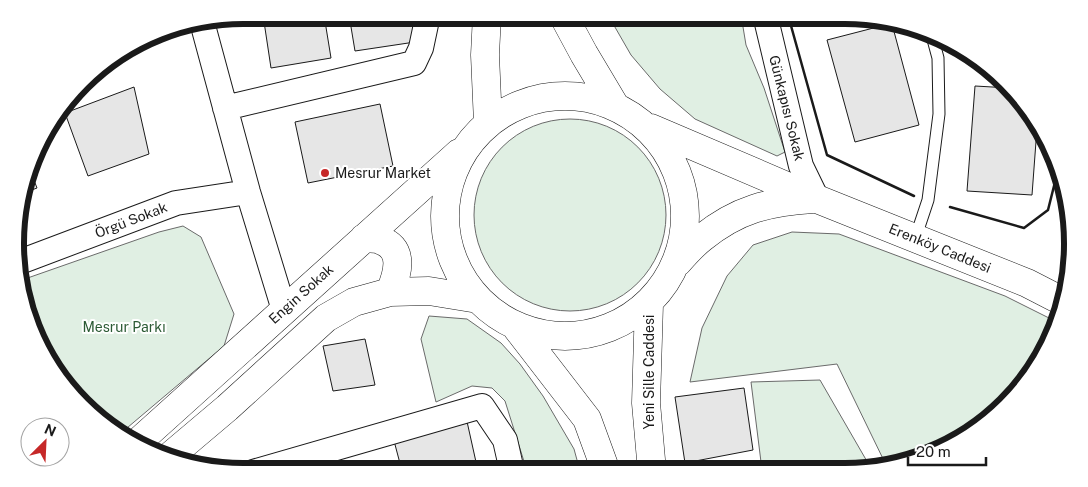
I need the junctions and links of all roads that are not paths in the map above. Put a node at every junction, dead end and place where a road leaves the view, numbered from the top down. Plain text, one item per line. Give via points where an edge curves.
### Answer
1 (426, 24) edge
2 (486, 24) edge
3 (568, 24) edge
4 (767, 24) edge
5 (204, 28) edge
6 (934, 42) edge
7 (614, 106) junction
8 (225, 108) junction
9 (488, 123) junction
10 (646, 126) junction
11 (466, 147) junction
12 (248, 192) junction
13 (817, 199) junction
14 (364, 238) junction
15 (915, 239) junction
16 (24, 260) edge
17 (677, 263) junction
18 (390, 292) junction
19 (1057, 299) edge
20 (478, 300) junction
21 (649, 304) junction
22 (284, 310) junction
23 (516, 327) junction
24 (141, 438) edge
25 (175, 452) edge
26 (284, 463) edge
27 (510, 463) edge
28 (603, 463) edge
29 (651, 463) edge

1 - 8 street via 414,63
2 - 9 main road via 484,55
3 - 7 main road
4 - 13 street, Günkapısı Sokak via 801,166
5 - 8 street
6 - 15 lane via 938,58 939,114 928,200
7 - 9 main road via 582,97 549,96 517,105
7 - 10 main road
8 - 12 street
9 - 11 main road
10 - 13 main road, Erenköy Caddesi
10 - 17 main road via 670,156 684,190 686,227
11 - 14 main road, Engin Sokak
11 - 20 main road via 451,176 444,209 447,242 458,273
12 - 16 street, Örgü Sokak via 176,203
12 - 22 street
13 - 15 main road, Erenköy Caddesi
13 - 17 main road via 756,207 727,220 700,238
14 - 18 main road via 380,240 393,248 398,269
14 - 22 main road, Engin Sokak
15 - 19 main road, Erenköy Caddesi via 1027,283
17 - 21 main road
18 - 20 main road via 429,291
18 - 25 main road via 354,302 326,318
20 - 23 main road
21 - 23 main road via 620,324 586,336 551,336
21 - 29 main road, Yeni Sille Caddesi via 646,403
22 - 24 main road, Engin Sokak
23 - 28 main road via 586,419
26 - 27 street via 482,406 504,440

